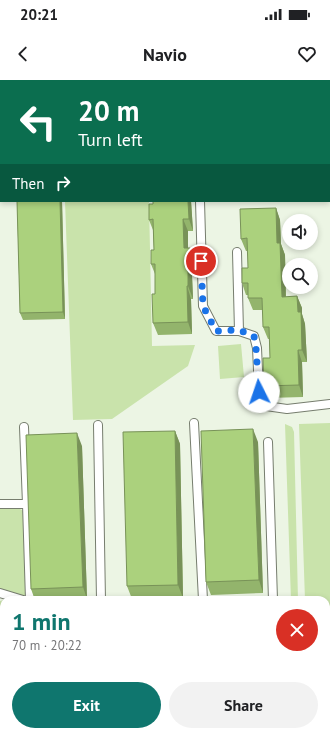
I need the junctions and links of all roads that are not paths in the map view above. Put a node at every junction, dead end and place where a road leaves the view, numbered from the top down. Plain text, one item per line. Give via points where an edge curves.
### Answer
1 (200, 202) edge
2 (237, 252) dead end
3 (239, 330) junction
4 (330, 404) edge
5 (194, 423) dead end
6 (98, 425) dead end
7 (24, 427) dead end
8 (268, 442) dead end
9 (0, 504) edge
10 (27, 504) junction
11 (0, 593) edge
12 (10, 596) edge
13 (30, 596) edge
14 (101, 596) edge
15 (202, 596) edge
16 (273, 596) edge

1 - 3 lane via 203,306 216,331
2 - 3 lane
3 - 4 lane via 254,336 259,392 266,406 287,409
5 - 15 lane
6 - 14 lane
7 - 10 lane
8 - 16 lane
9 - 10 lane
10 - 13 lane
11 - 12 lane

